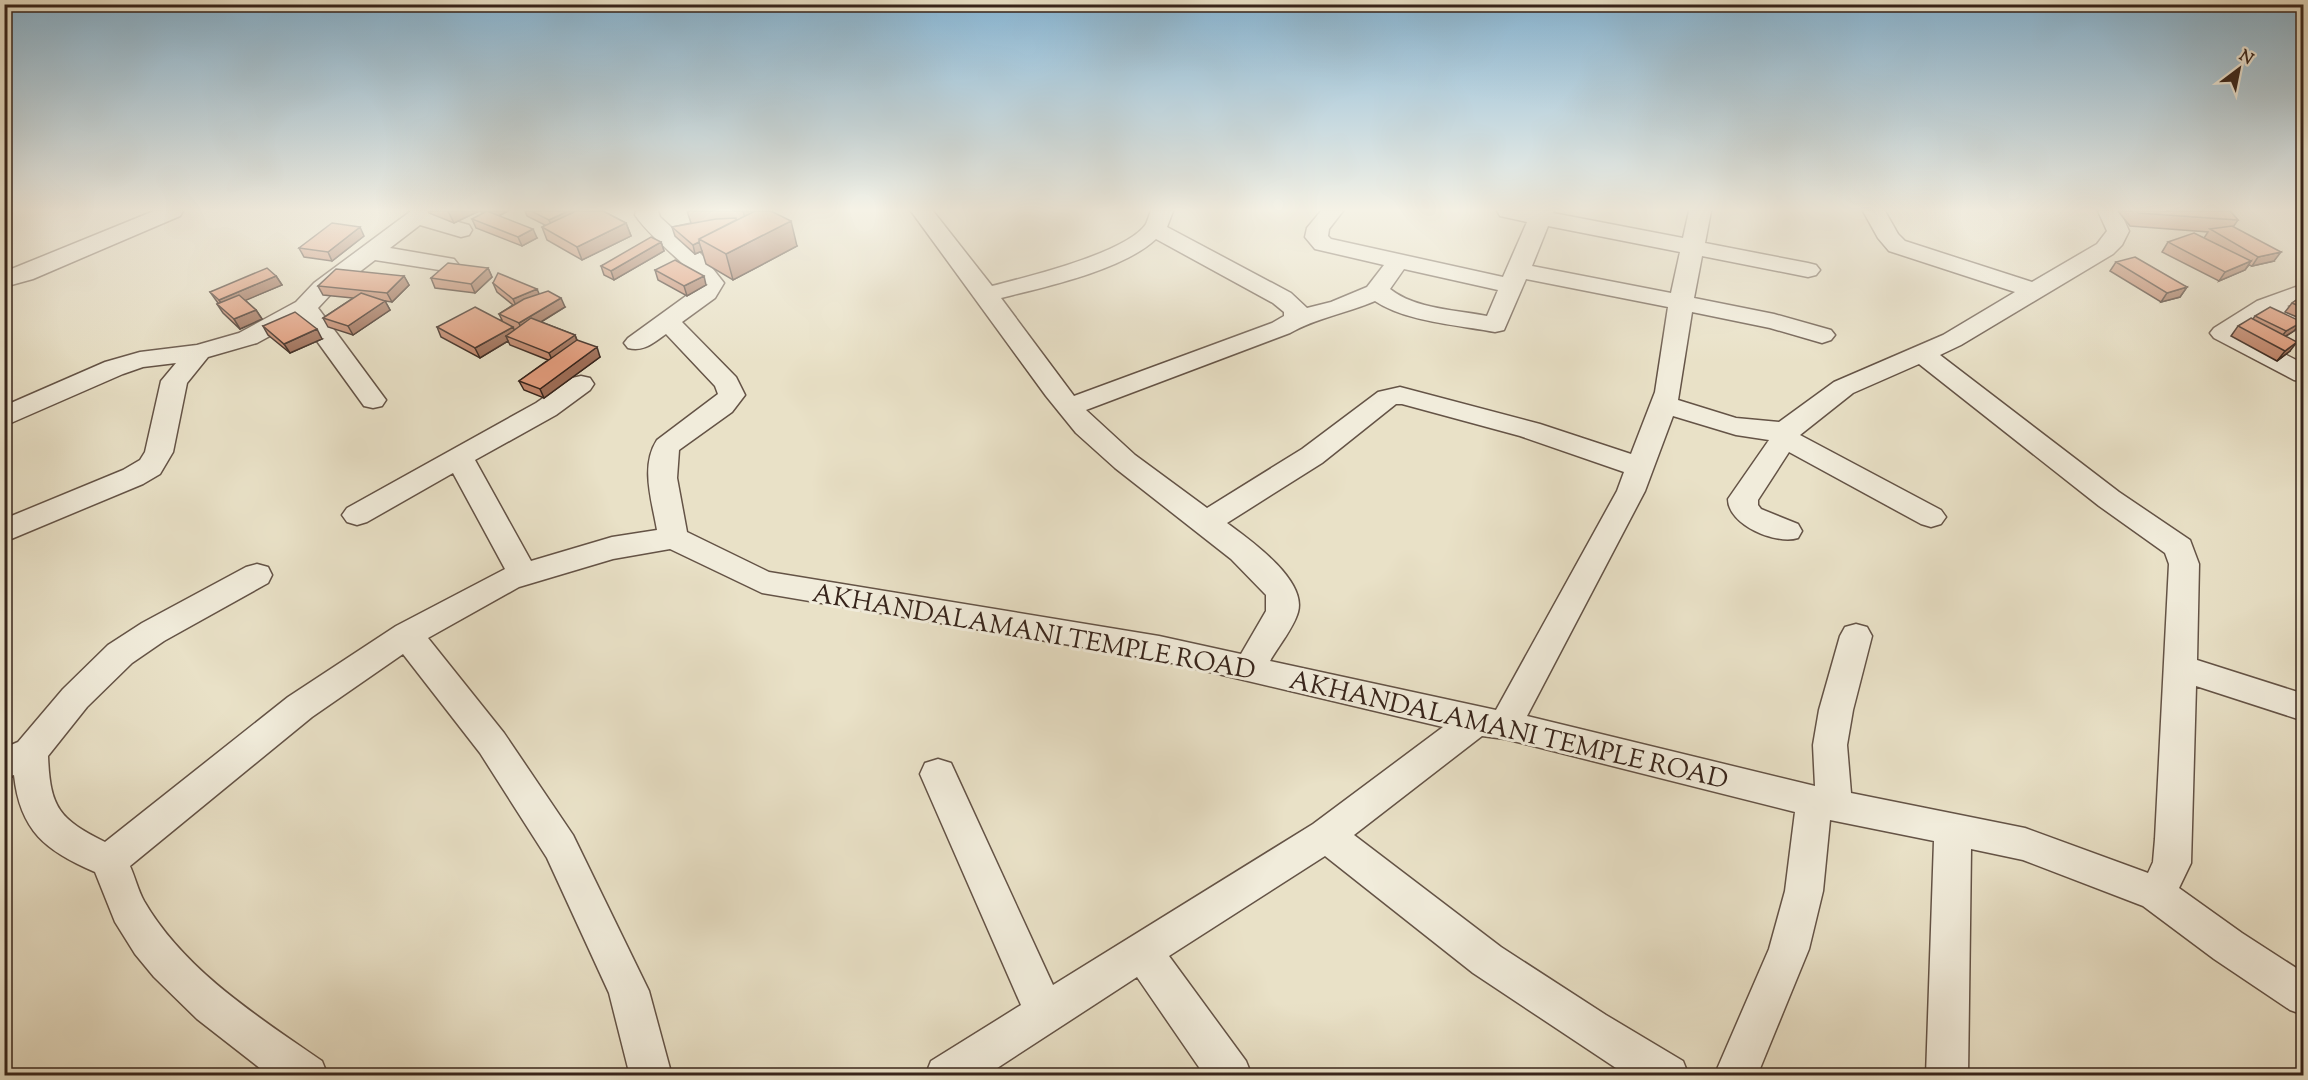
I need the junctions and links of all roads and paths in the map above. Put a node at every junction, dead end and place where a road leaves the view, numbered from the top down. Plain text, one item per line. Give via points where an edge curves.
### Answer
1 (54, 261) edge
2 (358, 261) edge
3 (430, 261) edge
4 (706, 261) edge
5 (960, 261) edge
6 (1094, 261) edge
7 (1224, 261) edge
8 (1521, 261) edge
9 (1690, 261) edge
10 (1767, 261) edge
11 (1945, 261) edge
12 (2085, 261) edge
13 (1398, 262) joint
14 (446, 264) edge
15 (1808, 270) dead end
16 (1514, 278) junction
17 (4, 280) edge
18 (1378, 291) junction
19 (2036, 291) junction
20 (2304, 291) edge
21 (986, 295) junction
22 (1681, 303) junction
23 (2266, 306) junction
24 (305, 307) junction
25 (1296, 319) junction
26 (668, 321) junction
27 (2304, 322) edge
28 (1822, 335) dead end
29 (637, 343) dead end
30 (199, 352) junction
31 (1922, 354) junction
32 (2303, 374) edge
33 (581, 384) dead end
34 (373, 400) dead end
35 (1664, 404) junction
36 (1069, 407) junction
37 (4, 417) edge
38 (1788, 433) junction
39 (459, 457) junction
40 (1639, 467) junction
41 (357, 515) dead end
42 (1931, 517) dead end
43 (1204, 523) junction
44 (1787, 531) dead end
45 (4, 532) edge
46 (673, 538) junction
47 (257, 575) dead end
48 (524, 576) junction
49 (407, 635) junction
50 (1856, 636) dead end
51 (2180, 668) junction
52 (1249, 669) junction
53 (2304, 708) edge
54 (1490, 723) junction
55 (17, 758) edge
56 (938, 774) dead end
57 (1824, 803) junction
58 (1953, 830) junction
59 (1326, 835) junction
60 (109, 861) junction
61 (2157, 894) junction
62 (1142, 952) junction
63 (2304, 996) edge
64 (1045, 1012) junction
65 (308, 1076) edge
66 (651, 1076) edge
67 (946, 1076) edge
68 (1231, 1076) edge
69 (1668, 1076) edge
70 (1735, 1076) edge
71 (1947, 1076) edge

1 - 17 street
2 - 24 street
3 - 14 street
4 - 26 street via 712,283 706,293
5 - 21 street
6 - 21 street via 1067,273
7 - 25 street via 1282,298 1296,310
8 - 16 street
9 - 22 street
10 - 15 street
11 - 19 street
12 - 19 street
13 - 16 street
13 - 18 street
16 - 18 street via 1495,325 1399,305 1383,298
16 - 22 street
18 - 25 street
19 - 31 street
20 - 23 street
21 - 36 street
22 - 28 street via 1774,321
22 - 35 street
23 - 27 street
23 - 32 street via 2223,333
24 - 30 street via 248,338
24 - 34 street
25 - 36 street
26 - 29 street
26 - 46 street via 727,383 732,395 723,406 667,446 662,455
30 - 37 street via 140,360 114,368
30 - 45 street via 174,381 159,452 150,467
31 - 38 street via 1852,382 1829,396
31 - 51 street via 2109,499 2179,548 2184,564
33 - 39 street via 546,409
35 - 38 street via 1744,428
35 - 40 street
36 - 43 street via 1136,473
38 - 42 street
38 - 44 street via 1743,499 1743,508 1751,516
39 - 41 street
39 - 48 street
40 - 43 street via 1530,430 1394,395 1312,456
40 - 54 street via 1631,490
43 - 52 street via 1266,572 1282,592 1281,612
46 - 48 street via 612,548
46 - 52 street, AKHANDALAMANI TEMPLE ROAD via 762,582 1159,648
47 - 55 street via 120,654
48 - 49 street via 508,579
49 - 60 street via 300,707
49 - 66 street via 492,743 560,847 629,991
50 - 57 street via 1836,710
51 - 53 street
51 - 61 street via 2172,863
52 - 54 street, AKHANDALAMANI TEMPLE ROAD
54 - 57 street, AKHANDALAMANI TEMPLE ROAD
54 - 59 street
55 - 60 street via 45,820 80,848
56 - 64 street
57 - 58 street, AKHANDALAMANI TEMPLE ROAD
57 - 70 street via 1789,949
58 - 61 street, AKHANDALAMANI TEMPLE ROAD via 2025,844
58 - 71 street
59 - 62 street
59 - 69 street via 1487,960
60 - 65 street via 131,914 167,962 232,1023
61 - 63 street, AKHANDALAMANI TEMPLE ROAD
62 - 64 street
62 - 68 street
64 - 67 street

